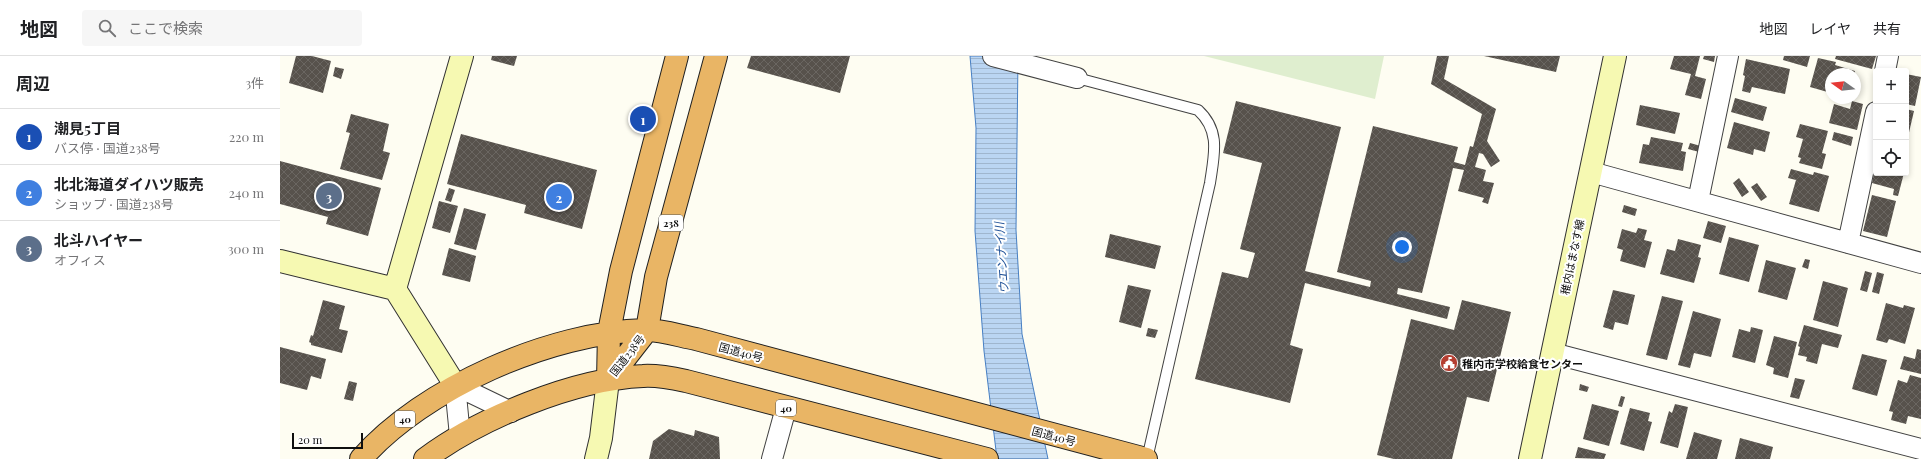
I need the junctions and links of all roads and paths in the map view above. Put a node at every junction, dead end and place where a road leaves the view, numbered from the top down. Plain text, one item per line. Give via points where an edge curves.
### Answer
1 (462, 56) edge
2 (677, 56) edge
3 (716, 56) edge
4 (993, 56) edge
5 (1615, 56) edge
6 (1728, 56) edge
7 (1888, 56) edge
8 (1886, 68) edge
9 (1078, 78) joint
10 (1873, 126) edge
11 (1590, 172) junction
12 (1698, 201) junction
13 (1848, 243) junction
14 (280, 260) edge
15 (1921, 263) edge
16 (395, 289) junction
17 (647, 330) junction
18 (609, 332) junction
19 (1552, 353) junction
20 (608, 380) junction
21 (455, 385) junction
22 (786, 408) junction
23 (511, 412) junction
24 (460, 436) junction
25 (1921, 449) edge
26 (361, 459) edge
27 (425, 459) edge
28 (596, 459) edge
29 (772, 459) edge
30 (987, 459) edge
31 (1146, 459) edge
32 (1530, 459) edge

1 - 16 street
2 - 18 highway, 国道238号 via 620,271
3 - 17 highway, 国道238号 / 238 via 656,277
4 - 9 street
5 - 11 street, 稚内はまなす線
6 - 12 street
7 - 8 street
9 - 31 lane via 1198,110 1208,120 1213,132 1210,183
10 - 13 street
11 - 12 street
11 - 19 street, 稚内はまなす線
12 - 13 street
13 - 15 street
14 - 16 street
16 - 21 street
17 - 18 highway, 国道40号 / 40
17 - 20 highway, 国道238号 / 238
17 - 31 highway, 国道40号 / 40 via 696,339
18 - 20 highway, 国道238号
18 - 21 highway, 国道40号 / 40 via 534,353
19 - 25 street
19 - 32 street, 稚内はまなす線
20 - 22 highway, 40 via 644,376 667,377
20 - 23 highway, 40 via 551,396
20 - 28 street
21 - 23 street
21 - 24 street
21 - 26 highway, 国道40号 / 40 via 412,413
22 - 29 street
22 - 30 highway, 40
23 - 24 highway, 40
24 - 27 highway, 40

